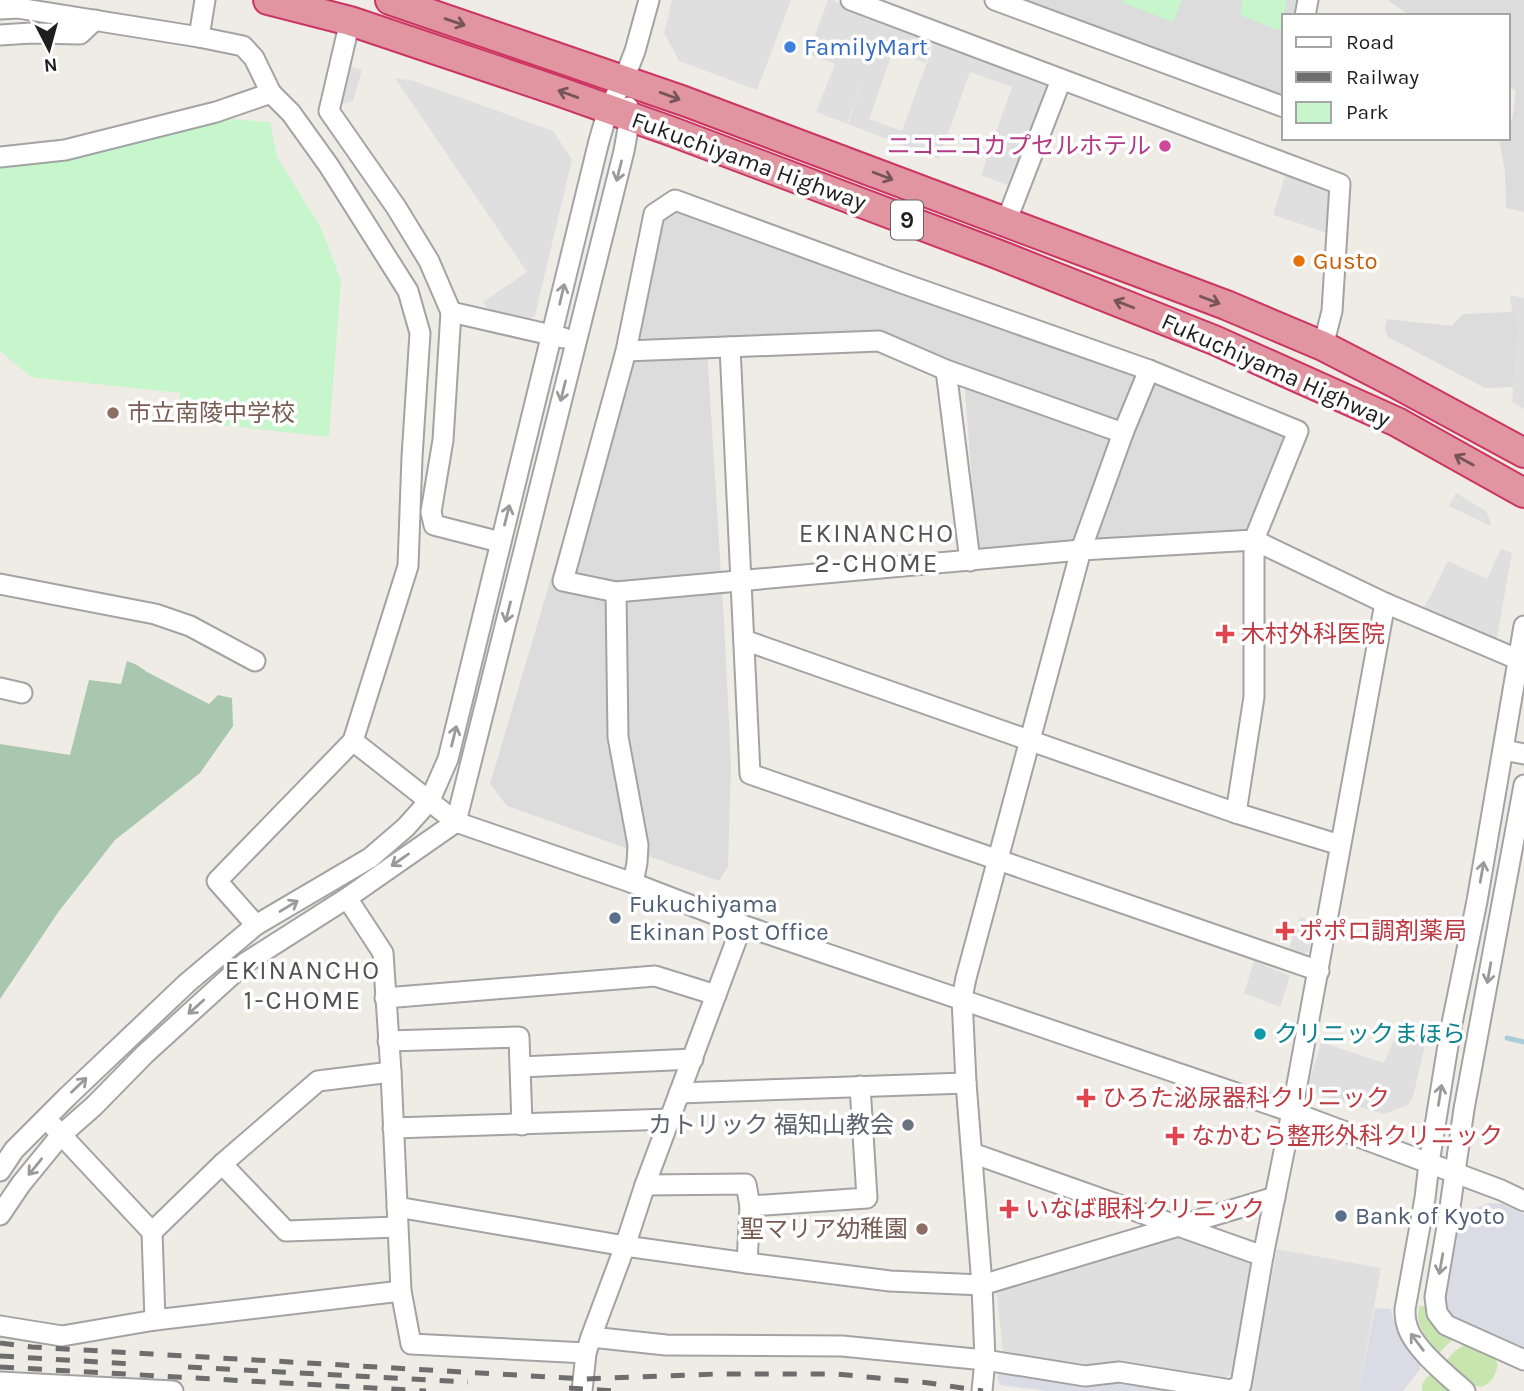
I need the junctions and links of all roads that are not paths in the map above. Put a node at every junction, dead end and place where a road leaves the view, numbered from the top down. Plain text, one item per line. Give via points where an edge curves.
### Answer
1 (205, 0) edge
2 (268, 0) edge
3 (390, 0) edge
4 (649, 0) edge
5 (851, 0) edge
6 (1000, 1) edge
7 (0, 9) edge
8 (95, 20) junction
9 (350, 21) junction
10 (200, 32) junction
11 (0, 34) edge
12 (624, 79) junction
13 (1061, 80) junction
14 (271, 93) junction
15 (1282, 106) edge
16 (619, 113) junction
17 (0, 157) edge
18 (1006, 222) junction
19 (451, 312) junction
20 (552, 335) junction
21 (576, 341) junction
22 (1323, 346) junction
23 (730, 347) junction
24 (626, 352) junction
25 (946, 370) junction
26 (1149, 370) junction
27 (1123, 433) junction
28 (1524, 453) edge
29 (1524, 493) edge
30 (1254, 540) junction
31 (500, 542) junction
32 (1081, 550) junction
33 (970, 561) junction
34 (740, 580) junction
35 (0, 584) edge
36 (616, 592) junction
37 (1385, 603) junction
38 (1524, 626) edge
39 (744, 640) junction
40 (255, 661) dead end
41 (1521, 661) edge
42 (0, 688) edge
43 (22, 693) dead end
44 (353, 741) junction
45 (1030, 741) junction
46 (1504, 750) junction
47 (1524, 754) edge
48 (1524, 785) edge
49 (430, 800) junction
50 (1236, 813) junction
51 (456, 822) junction
52 (1340, 845) junction
53 (999, 860) junction
54 (633, 883) junction
55 (347, 898) junction
56 (256, 925) junction
57 (742, 925) junction
58 (1319, 971) junction
59 (716, 995) junction
60 (385, 998) junction
61 (962, 999) junction
62 (388, 1041) junction
63 (693, 1059) junction
64 (521, 1067) junction
65 (391, 1072) junction
66 (966, 1083) junction
67 (860, 1086) junction
68 (679, 1093) junction
69 (1292, 1112) junction
70 (46, 1118) junction
71 (671, 1119) junction
72 (522, 1125) junction
73 (393, 1128) junction
74 (61, 1135) junction
75 (972, 1153) junction
76 (1429, 1163) junction
77 (222, 1164) junction
78 (0, 1171) edge
79 (1454, 1172) junction
80 (645, 1185) junction
81 (1275, 1197) junction
82 (1524, 1201) edge
83 (750, 1206) junction
84 (397, 1207) junction
85 (0, 1215) edge
86 (1178, 1226) junction
87 (397, 1227) junction
88 (152, 1232) junction
89 (625, 1246) junction
90 (1263, 1256) junction
91 (747, 1263) junction
92 (982, 1285) junction
93 (401, 1291) junction
94 (155, 1321) junction
95 (0, 1326) edge
96 (589, 1345) junction
97 (985, 1360) junction
98 (1524, 1360) edge
99 (0, 1382) edge
100 (173, 1391) edge
101 (582, 1391) edge
102 (982, 1391) edge
103 (1465, 1391) edge

1 - 10 street
2 - 9 highway, Fukuchiyama Highway / 9
3 -> 12 highway, Fukuchiyama Highway / 9
4 - 12 street
5 - 13 street
6 - 15 street
7 - 8 street
8 - 10 street
8 - 11 street via 80,34
16 -> 9 highway, Fukuchiyama Highway / 9
9 - 19 street via 329,111 429,261
10 - 14 street via 243,46
12 - 16 street
12 -> 18 highway, Fukuchiyama Highway / 9
13 - 18 street
13 - 22 street via 1340,184 1332,311
14 - 17 street via 216,112 65,150
14 - 44 street via 329,166 408,291 420,333 408,566
20 -> 16 street via 599,141
16 -> 21 street via 624,151
29 -> 16 highway, Fukuchiyama Highway / 9 via 1397,422 1214,340
18 -> 22 highway, Fukuchiyama Highway / 9
19 - 20 street
19 - 31 street via 443,440 431,512 434,525
20 - 21 street
31 -> 20 street
21 -> 51 street
22 - 28 highway, Fukuchiyama Highway / 9
23 - 24 street
23 - 25 street via 879,341
23 - 34 street
24 - 26 street via 654,214 676,200
24 - 36 street via 563,581
25 - 27 street
25 - 33 street
26 - 27 street
26 - 30 street via 1298,431
27 - 32 street
30 - 32 street
30 - 37 street
30 - 50 street via 1254,696
49 -> 31 street via 448,758
32 - 33 street
32 - 45 street
33 - 34 street
34 - 36 street
34 - 39 street
35 - 40 street via 155,614 191,626
36 - 54 street via 618,737 638,845
37 - 41 street
37 - 52 street
38 - 41 street
39 - 45 street
39 - 53 street via 750,774
41 - 46 street
42 - 43 street
44 - 49 street
44 - 56 street via 217,881
45 - 50 street
45 - 53 street
46 - 47 street
76 -> 46 street
48 -> 79 street
49 - 51 street
56 -> 49 street via 370,858
50 - 52 street
51 - 54 street
51 -> 55 street
52 - 58 street
53 - 58 street
53 - 61 street
54 - 57 street
55 - 60 street via 383,953
55 -> 74 street via 245,963
70 -> 56 street via 187,983
57 - 59 street
57 - 61 street
58 - 69 street
59 - 60 street via 655,976
59 - 63 street
60 - 62 street
61 - 66 street
61 - 69 street
62 - 64 street via 519,1037
62 - 65 street
63 - 64 street
63 - 68 street
64 - 72 street
65 - 73 street
65 - 77 street via 318,1081
66 - 67 street
66 - 75 street
67 - 68 street
67 - 83 street via 867,1198
68 - 71 street
69 - 76 street
69 - 81 street
70 - 74 street
70 - 78 street
71 - 72 street
71 - 80 street
72 - 73 street
73 - 84 street
74 -> 85 street
74 - 88 street
75 - 86 street
75 - 92 street
76 - 79 street
103 -> 76 street via 1434,1363 1407,1326 1406,1295
77 - 87 street via 286,1231
77 - 88 street
79 - 82 street
79 -> 98 street via 1435,1297 1437,1313 1446,1325
80 - 83 street via 746,1184
80 - 89 street
81 - 86 street
81 - 90 street
83 - 91 street
84 - 87 street
84 - 89 street
86 - 90 street
86 - 92 street
87 - 93 street
88 - 94 street
89 - 91 street
89 - 96 street
90 - 97 street via 1241,1385 1231,1390 1119,1372 1085,1376
91 - 92 street via 890,1281
92 - 97 street
93 - 94 street
93 - 96 street via 411,1344
94 - 95 street via 62,1336
96 - 97 street via 842,1346
96 - 101 street
97 - 102 street
99 - 100 street

